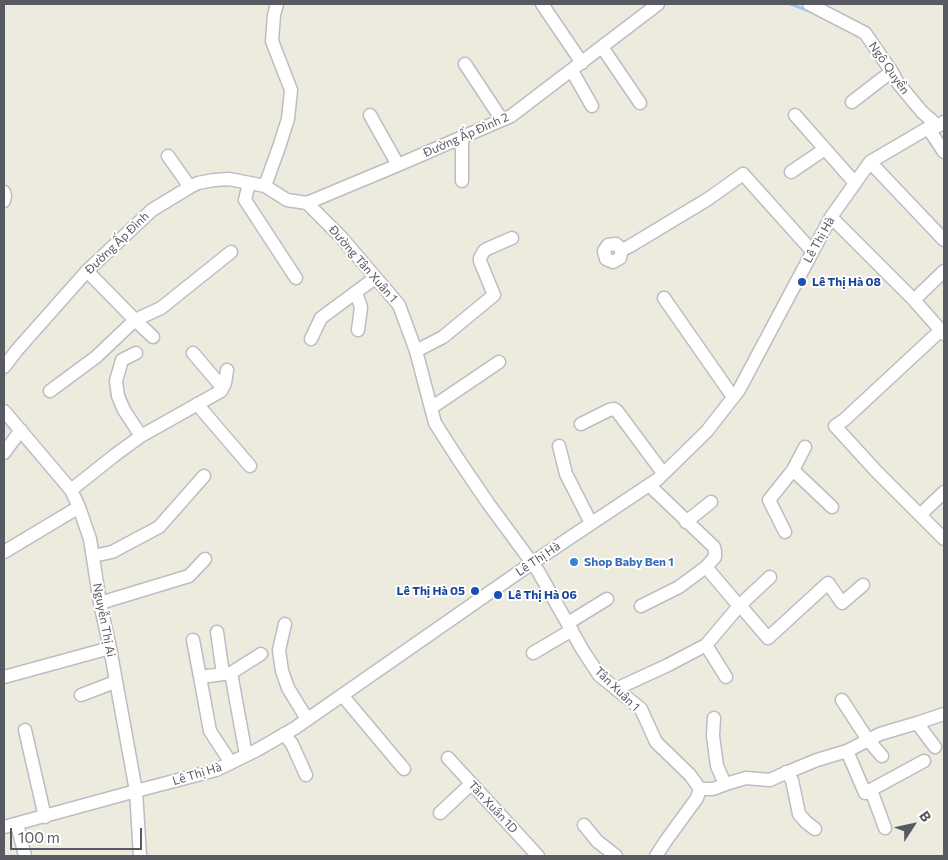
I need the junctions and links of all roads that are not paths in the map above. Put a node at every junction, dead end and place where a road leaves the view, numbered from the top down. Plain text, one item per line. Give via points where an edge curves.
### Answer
1 (277, 4) edge
2 (542, 4) edge
3 (658, 4) edge
4 (811, 4) edge
5 (602, 47) junction
6 (582, 62) junction
7 (465, 64) dead end
8 (572, 71) junction
9 (888, 74) junction
10 (852, 102) dead end
11 (640, 103) dead end
12 (592, 106) dead end
13 (370, 115) dead end
14 (795, 115) dead end
15 (502, 120) junction
16 (937, 125) edge
17 (462, 137) junction
18 (825, 149) junction
19 (944, 152) edge
20 (168, 156) dead end
21 (870, 162) junction
22 (398, 165) junction
23 (791, 172) dead end
24 (462, 181) dead end
25 (249, 183) junction
26 (855, 183) junction
27 (265, 186) junction
28 (190, 187) junction
29 (4, 192) edge
30 (4, 201) edge
31 (307, 203) junction
32 (831, 217) junction
33 (512, 238) dead end
34 (944, 240) edge
35 (622, 250) dead end
36 (812, 251) junction
37 (232, 252) dead end
38 (944, 271) edge
39 (87, 272) junction
40 (296, 278) dead end
41 (376, 278) junction
42 (356, 293) junction
43 (664, 298) dead end
44 (914, 300) junction
45 (135, 320) junction
46 (358, 330) dead end
47 (943, 332) edge
48 (153, 337) dead end
49 (311, 339) dead end
50 (416, 351) junction
51 (136, 353) dead end
52 (194, 353) dead end
53 (499, 362) dead end
54 (4, 367) edge
55 (227, 370) dead end
56 (222, 388) junction
57 (50, 391) dead end
58 (733, 397) junction
59 (197, 404) junction
60 (431, 408) junction
61 (4, 411) edge
62 (581, 424) dead end
63 (21, 430) junction
64 (141, 436) junction
65 (559, 446) dead end
66 (805, 447) dead end
67 (4, 453) edge
68 (250, 466) dead end
69 (793, 470) junction
70 (663, 473) junction
71 (204, 476) dead end
72 (649, 485) junction
73 (71, 490) junction
74 (944, 492) edge
75 (711, 502) dead end
76 (79, 507) junction
77 (832, 507) dead end
78 (920, 515) junction
79 (686, 522) junction
80 (591, 523) junction
81 (786, 532) dead end
82 (944, 539) edge
83 (4, 552) edge
84 (93, 556) junction
85 (205, 559) dead end
86 (532, 563) junction
87 (706, 567) junction
88 (770, 577) dead end
89 (863, 584) dead end
90 (607, 599) dead end
91 (100, 603) junction
92 (641, 606) dead end
93 (739, 606) junction
94 (285, 624) dead end
95 (570, 626) junction
96 (217, 632) dead end
97 (193, 640) dead end
98 (706, 645) junction
99 (110, 648) junction
100 (533, 653) dead end
101 (261, 654) dead end
102 (227, 674) junction
103 (4, 677) edge
104 (200, 677) junction
105 (726, 677) dead end
106 (116, 682) junction
107 (616, 689) junction
108 (81, 695) dead end
109 (342, 695) junction
110 (842, 700) dead end
111 (944, 714) edge
112 (714, 718) dead end
113 (307, 719) junction
114 (917, 723) junction
115 (25, 730) dead end
116 (284, 734) junction
117 (868, 740) junction
118 (935, 747) dead end
119 (847, 750) junction
120 (246, 756) junction
121 (882, 756) dead end
122 (448, 758) dead end
123 (924, 761) dead end
124 (231, 763) junction
125 (404, 769) dead end
126 (786, 772) junction
127 (306, 775) dead end
128 (471, 784) junction
129 (725, 784) junction
130 (700, 789) junction
131 (136, 790) junction
132 (871, 790) junction
133 (440, 813) dead end
134 (45, 817) junction
135 (17, 824) junction
136 (584, 825) dead end
137 (4, 827) edge
138 (885, 828) dead end
139 (815, 829) dead end
140 (25, 856) edge
141 (140, 856) edge
142 (538, 856) edge
143 (616, 856) edge
144 (656, 856) edge

1 - 27 street via 272,41 291,90 288,119
2 - 6 street
3 - 5 street, Đường Ấp Đình 2
4 - 9 street, Ngô Quyền via 865,33
5 - 6 street, Đường Ấp Đình 2
5 - 11 street
6 - 8 street, Đường Ấp Đình 2
7 - 15 street
8 - 12 street
8 - 15 street, Đường Ấp Đình 2
9 - 10 street
9 - 16 street, Ngô Quyền
13 - 22 street
14 - 18 street
15 - 17 street, Đường Ấp Đình 2
16 - 19 street, Ngô Quyền
16 - 21 street, Lê Thị Hà
17 - 22 street, Đường Ấp Đình 2
17 - 24 street
18 - 23 street
18 - 26 street
20 - 28 street
21 - 26 street, Lê Thị Hà
21 - 34 street
22 - 31 street, Đường Ấp Đình 2
25 - 27 street, Đường Ấp Đình
25 - 28 street, Đường Ấp Đình via 214,180
25 - 40 street via 245,200
26 - 32 street, Lê Thị Hà
27 - 31 street via 286,200
28 - 39 street, Đường Ấp Đình via 152,210
29 - 30 street
31 - 41 street, Đường Tân Xuân 1
32 - 36 street, Lê Thị Hà
32 - 44 street
33 - 50 street via 487,249 480,258 494,295 443,337
35 - 36 street via 708,200 743,174
36 - 58 street, Lê Thị Hà
37 - 45 street via 161,308
38 - 44 street
39 - 45 street
39 - 54 street, Đường Ấp Đình
41 - 42 street
41 - 50 street, Đường Tân Xuân 1 via 399,305
42 - 46 street via 361,306
42 - 49 street via 322,318
43 - 58 street
44 - 47 street
45 - 48 street
45 - 57 street via 96,357
47 - 78 street via 835,426
50 - 60 street, Đường Tân Xuân 1
51 - 64 street via 122,360 116,381 124,410
52 - 56 street
53 - 60 street
55 - 56 street
56 - 59 street
58 - 70 street, Lê Thị Hà via 707,431
59 - 64 street
59 - 68 street
60 - 86 street, Đường Tân Xuân 1 via 435,423 458,459
61 - 63 street, Nguyễn Thị Ai
62 - 70 street via 614,409
63 - 67 street
63 - 73 street, Nguyễn Thị Ai
64 - 73 street
65 - 80 street via 566,474
66 - 69 street
69 - 77 street
69 - 81 street via 769,500
70 - 72 street, Lê Thị Hà
71 - 84 street via 159,527 112,552
72 - 79 street
72 - 80 street, Lê Thị Hà
73 - 76 street, Nguyễn Thị Ai
74 - 78 street
75 - 79 street
76 - 83 street
76 - 84 street, Nguyễn Thị Ai
78 - 82 street
79 - 87 street via 714,547 715,557
80 - 86 street, Lê Thị Hà
84 - 91 street, Nguyễn Thị Ai
85 - 91 street via 189,576
86 - 95 street, Tân Xuân 1
86 - 109 street, Lê Thị Hà
87 - 92 street via 679,587
87 - 93 street
88 - 93 street
89 - 93 street via 842,603 828,583 768,638
90 - 95 street
91 - 99 street, Nguyễn Thị Ai
93 - 98 street
94 - 113 street via 279,650 282,671 288,688
95 - 100 street
95 - 107 street, Tân Xuân 1 via 599,674
96 - 102 street
97 - 104 street
98 - 105 street
98 - 107 street
99 - 103 street
99 - 106 street, Nguyễn Thị Ai
101 - 102 street
102 - 104 street
102 - 120 street
104 - 124 street via 210,731
106 - 108 street
106 - 131 street, Nguyễn Thị Ai
107 - 130 street, Tân Xuân 1 via 640,709 656,742
109 - 113 street, Lê Thị Hà
109 - 125 street
110 - 117 street
111 - 114 street
112 - 129 street via 717,766
113 - 116 street, Lê Thị Hà
114 - 117 street
114 - 118 street
115 - 134 street
116 - 120 street, Lê Thị Hà
116 - 127 street
117 - 119 street
117 - 121 street
119 - 126 street
119 - 132 street via 865,793
120 - 124 street, Lê Thị Hà
122 - 128 street, Tân Xuân 1D
123 - 132 street
124 - 131 street, Lê Thị Hà via 216,770
126 - 129 street via 770,780 746,778
126 - 139 street via 792,780 799,814
128 - 133 street
128 - 142 street, Tân Xuân 1D
129 - 130 street via 713,789
130 - 144 street
131 - 134 street, Lê Thị Hà
131 - 141 street, Nguyễn Thị Ai
132 - 138 street
134 - 135 street, Lê Thị Hà
135 - 137 street, Lê Thị Hà
135 - 140 street
136 - 143 street

